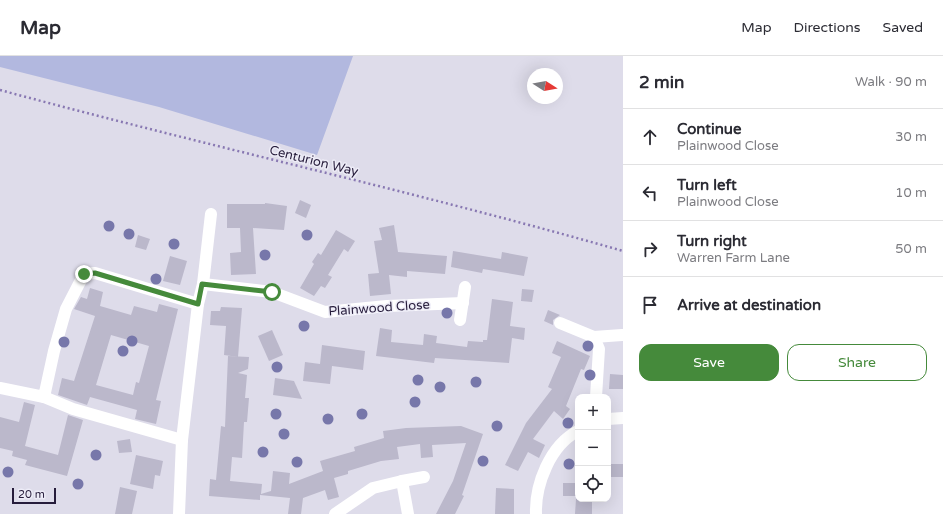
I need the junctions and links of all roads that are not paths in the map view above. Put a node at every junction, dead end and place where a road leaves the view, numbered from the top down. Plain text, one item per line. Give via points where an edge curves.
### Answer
1 (211, 214) dead end
2 (202, 284) junction
3 (465, 287) dead end
4 (463, 302) junction
5 (198, 304) junction
6 (460, 320) dead end
7 (560, 323) dead end
8 (622, 335) edge
9 (594, 337) junction
10 (0, 388) edge
11 (596, 394) edge
12 (44, 397) junction
13 (623, 418) edge
14 (611, 419) edge
15 (575, 432) edge
16 (182, 440) junction
17 (424, 477) dead end
18 (402, 480) junction
19 (179, 514) edge
20 (335, 514) edge
21 (408, 514) edge
22 (536, 514) edge

1 - 2 street
2 - 4 street, Plainwood Close via 272,292 326,312
2 - 5 street
3 - 4 street
4 - 6 street
5 - 12 street via 95,273 84,274 66,308
5 - 16 street
7 - 9 street
8 - 9 street
9 - 11 street via 599,349
10 - 12 street
12 - 16 street via 73,409
13 - 14 street
15 - 22 street via 552,456 541,478
16 - 19 street
17 - 18 street
18 - 20 street via 373,488
18 - 21 street

